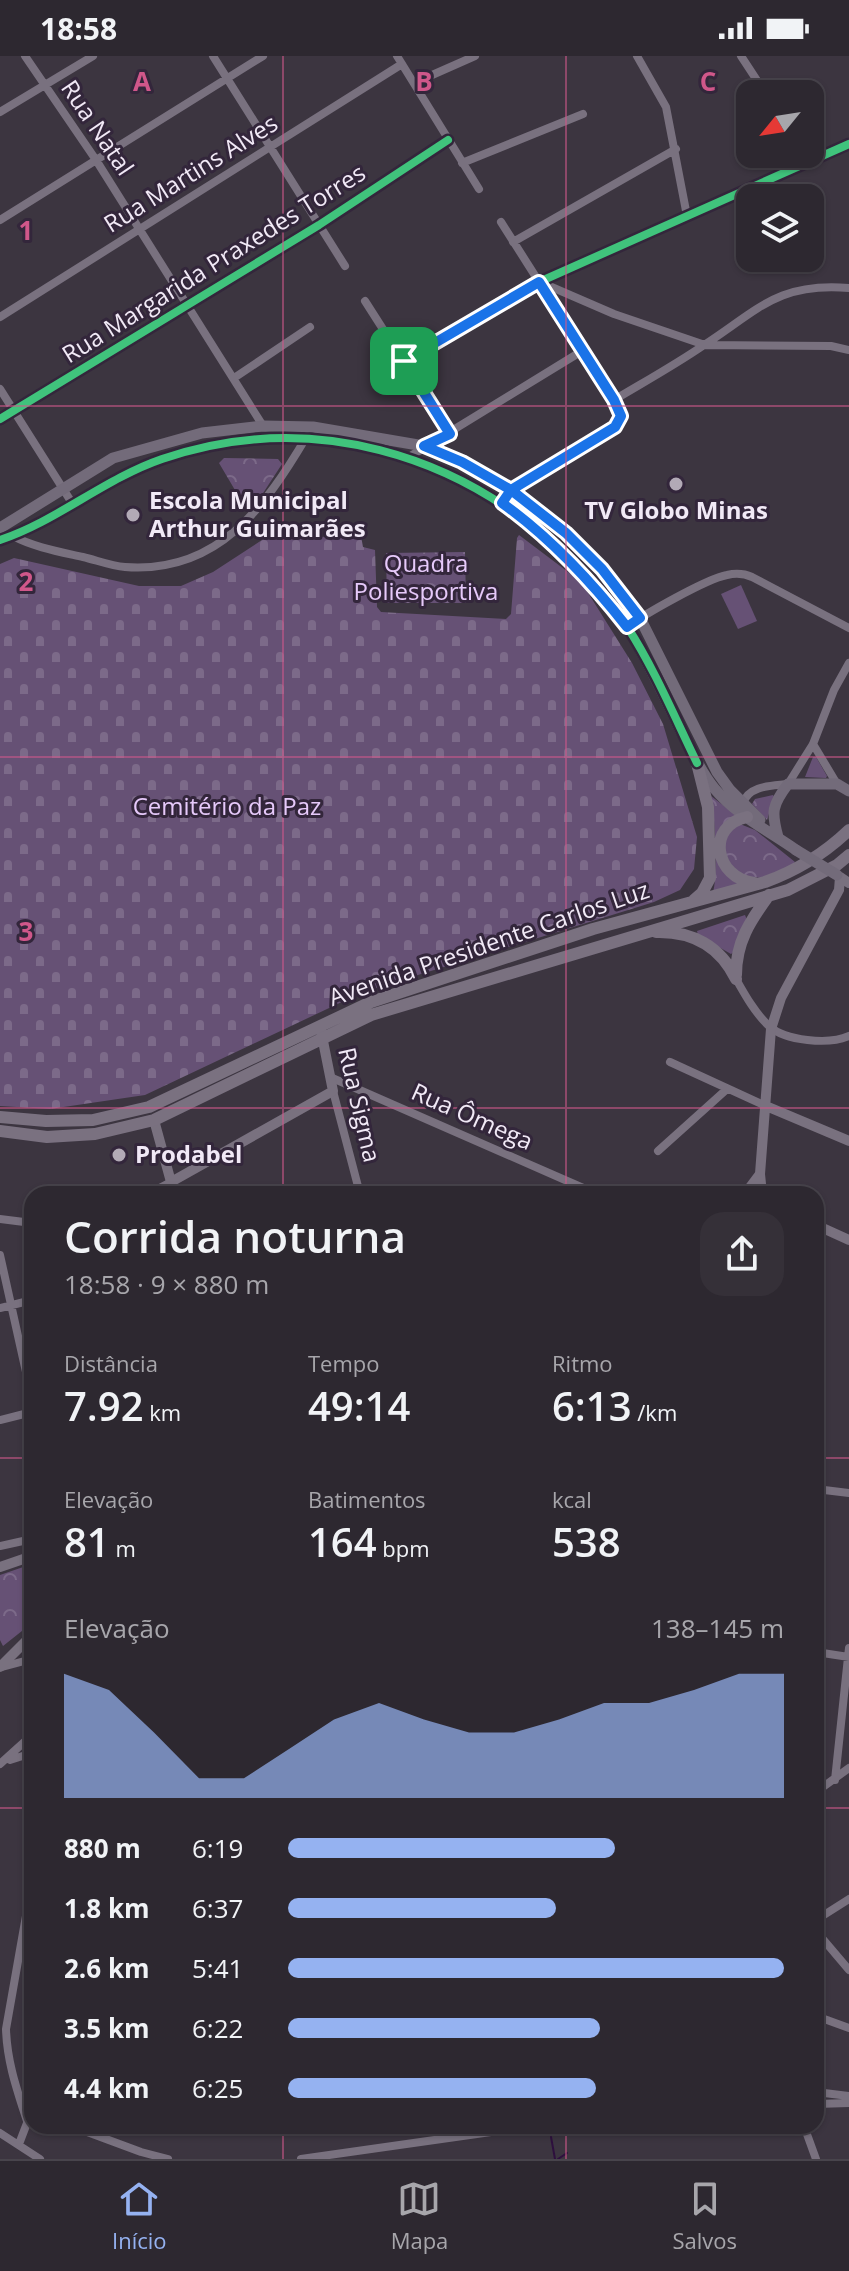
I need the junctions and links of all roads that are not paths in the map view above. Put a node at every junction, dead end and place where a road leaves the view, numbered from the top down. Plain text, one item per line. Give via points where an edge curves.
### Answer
1 (25, 56) edge
2 (93, 56) edge
3 (213, 56) edge
4 (263, 56) edge
5 (475, 56) edge
6 (637, 56) edge
7 (741, 56) edge
8 (399, 60) edge
9 (228, 80) junction
10 (757, 80) edge
11 (414, 83) junction
12 (43, 85) junction
13 (0, 112) edge
14 (583, 114) dead end
15 (448, 140) junction
16 (849, 144) edge
17 (270, 149) junction
18 (676, 149) junction
19 (824, 156) edge
20 (96, 160) junction
21 (462, 163) junction
22 (799, 168) edge
23 (479, 189) dead end
24 (687, 216) junction
25 (0, 220) edge
26 (501, 222) dead end
27 (319, 225) junction
28 (139, 230) junction
29 (513, 242) junction
30 (345, 266) dead end
31 (539, 282) junction
32 (849, 288) edge
33 (365, 301) dead end
34 (188, 306) junction
35 (0, 317) edge
36 (310, 327) dead end
37 (705, 345) junction
38 (849, 350) edge
39 (582, 351) junction
40 (404, 361) junction
41 (234, 378) junction
42 (0, 389) edge
43 (614, 400) junction
44 (14, 411) junction
45 (0, 419) edge
46 (263, 426) junction
47 (313, 427) junction
48 (202, 433) junction
49 (450, 434) junction
50 (306, 438) junction
51 (424, 446) junction
52 (205, 448) junction
53 (409, 457) junction
54 (64, 490) junction
55 (511, 490) junction
56 (72, 503) junction
57 (502, 503) junction
58 (0, 528) edge
59 (13, 536) junction
60 (0, 540) edge
61 (640, 618) junction
62 (627, 627) junction
63 (849, 628) edge
64 (849, 663) edge
65 (813, 744) junction
66 (697, 763) junction
67 (788, 784) junction
68 (837, 784) junction
69 (849, 791) edge
70 (743, 803) junction
71 (747, 817) junction
72 (849, 830) edge
73 (778, 837) junction
74 (849, 855) edge
75 (843, 882) edge
76 (768, 888) junction
77 (692, 901) junction
78 (636, 933) junction
79 (736, 979) junction
80 (771, 1029) junction
81 (320, 1031) junction
82 (849, 1036) edge
83 (673, 1064) dead end
84 (330, 1077) junction
85 (727, 1089) junction
86 (333, 1091) junction
87 (766, 1106) junction
88 (0, 1117) edge
89 (154, 1120) junction
90 (0, 1131) edge
91 (849, 1141) edge
92 (658, 1151) dead end
93 (760, 1174) junction
94 (171, 1182) junction
95 (163, 1186) edge
96 (172, 1186) edge
97 (358, 1186) edge
98 (571, 1186) edge
99 (753, 1186) edge
100 (761, 1186) edge
101 (0, 1219) edge
102 (24, 1222) edge
103 (824, 1229) edge
104 (849, 1240) edge
105 (0, 1255) edge
106 (24, 1302) edge
107 (12, 1305) junction
108 (0, 1308) edge
109 (24, 1361) edge
110 (24, 1414) edge
111 (0, 1420) edge
112 (824, 1490) edge
113 (849, 1493) edge
114 (24, 1541) edge
115 (0, 1546) edge
116 (24, 1559) edge
117 (0, 1567) edge
118 (24, 1643) edge
119 (824, 1652) edge
120 (849, 1654) edge
121 (24, 1661) edge
122 (0, 1667) edge
123 (24, 1743) edge
124 (24, 1756) edge
125 (3, 1763) edge
126 (849, 1768) edge
127 (835, 1780) junction
128 (824, 1787) edge
129 (849, 1899) edge
130 (824, 1915) edge
131 (24, 1927) edge
132 (824, 1940) edge
133 (849, 1970) edge
134 (824, 2019) edge
135 (849, 2028) edge
136 (824, 2093) edge
137 (849, 2096) edge
138 (849, 2103) edge
139 (824, 2104) edge
140 (24, 2107) edge
141 (24, 2132) edge
142 (0, 2133) edge
143 (96, 2134) edge
144 (465, 2134) edge
145 (807, 2134) edge
146 (19, 2144) junction
147 (40, 2159) edge
148 (168, 2159) edge
149 (301, 2159) edge
150 (816, 2159) edge

1 - 12 street, Rua Natal
2 - 12 street
3 - 9 street
4 - 9 street
5 - 11 street
6 - 18 street via 663,98
7 - 10 street
8 - 11 street
8 - 17 street, Rua Martins Alves
9 - 17 street
9 - 20 street
11 - 15 street
12 - 13 street
12 - 20 street, Rua Natal
14 - 21 street
15 - 21 street
15 - 27 street, Rua Margarida Praxedes Torres
16 - 19 street
17 - 27 street
17 - 28 street, Rua Martins Alves
18 - 24 street
18 - 29 street
20 - 25 street
20 - 28 street, Rua Natal
21 - 23 street
22 - 24 street
24 - 31 street
26 - 29 street
27 - 30 street
27 - 34 street, Rua Margarida Praxedes Torres
28 - 34 street, Rua Natal
28 - 35 street, Rua Martins Alves
29 - 31 street
31 - 37 street
31 - 39 street
31 - 40 street
32 - 37 street via 825,286 782,295 762,303
33 - 40 street
34 - 41 street, Rua Natal
34 - 44 street, Rua Margarida Praxedes Torres
36 - 41 street
37 - 38 street
37 - 43 street
39 - 43 street
39 - 49 street
40 - 49 street
41 - 46 street, Rua Natal
42 - 44 street
43 - 55 street via 621,416 615,427
44 - 45 street, Rua Margarida Praxedes Torres
44 - 54 street
46 - 47 main road
46 - 48 main road
47 - 50 street
47 - 51 main road
48 - 52 main road
48 - 54 main road via 113,458
49 - 51 street
50 - 52 main road
50 - 53 main road
50 - 59 street via 274,489 213,549 164,565 124,567
51 - 53 street
51 - 55 main road
52 - 56 main road via 122,475
53 - 57 main road
54 - 56 street
54 - 58 main road
55 - 57 street
55 - 61 main road via 566,533
56 - 59 main road
57 - 62 main road via 588,578
59 - 60 main road
61 - 62 street
61 - 63 street via 738,573
61 - 70 main road via 717,772
62 - 66 main road
64 - 65 street
65 - 67 street
65 - 68 street
66 - 71 main road via 713,788
66 - 77 main road via 708,807 710,878
67 - 68 main road
67 - 70 street via 750,791
67 - 73 main road via 773,811
68 - 69 main road
70 - 73 main road
71 - 73 main road
71 - 76 main road via 725,830 719,847 722,861 738,878
72 - 76 main road, Avenida Presidente Carlos Luz via 827,851
73 - 75 main road, bridge
74 - 76 main road, Avenida Presidente Carlos Luz via 808,881
75 - 80 street via 781,998
76 - 77 main road, Avenida Presidente Carlos Luz
76 - 78 main road, Avenida Presidente Carlos Luz
76 - 79 main road via 739,943
77 - 81 main road, Avenida Presidente Carlos Luz via 386,997
78 - 79 main road via 691,936 717,952
78 - 81 main road, Avenida Presidente Carlos Luz
79 - 80 street
80 - 82 street via 820,1042
80 - 87 street
81 - 84 street, Rua Sigma
81 - 88 main road, Avenida Presidente Carlos Luz via 149,1107 93,1120
81 - 89 main road, Avenida Presidente Carlos Luz
83 - 85 street
84 - 86 street, Rua Sigma
84 - 98 street, Rua Ômega
85 - 87 street
85 - 92 street
86 - 94 street
86 - 97 street, Rua Sigma
87 - 91 street
87 - 93 street
89 - 90 main road, Avenida Presidente Carlos Luz via 95,1134 47,1137
89 - 94 street
93 - 99 street
93 - 100 street
94 - 95 street
94 - 96 street
101 - 102 street
103 - 104 street
105 - 107 street
106 - 107 street
107 - 108 street
107 - 109 street
110 - 111 street
112 - 113 street
114 - 115 street
116 - 117 street
118 - 122 street
119 - 120 street
120 - 127 street
121 - 122 street
123 - 125 street
124 - 125 street
126 - 127 street
127 - 128 street
129 - 130 street
131 - 140 street via 6,2029 12,2075
132 - 133 street
134 - 135 street
136 - 137 street
138 - 139 street
141 - 146 street
142 - 146 street
143 - 148 street
144 - 149 street
145 - 150 street
146 - 147 street

